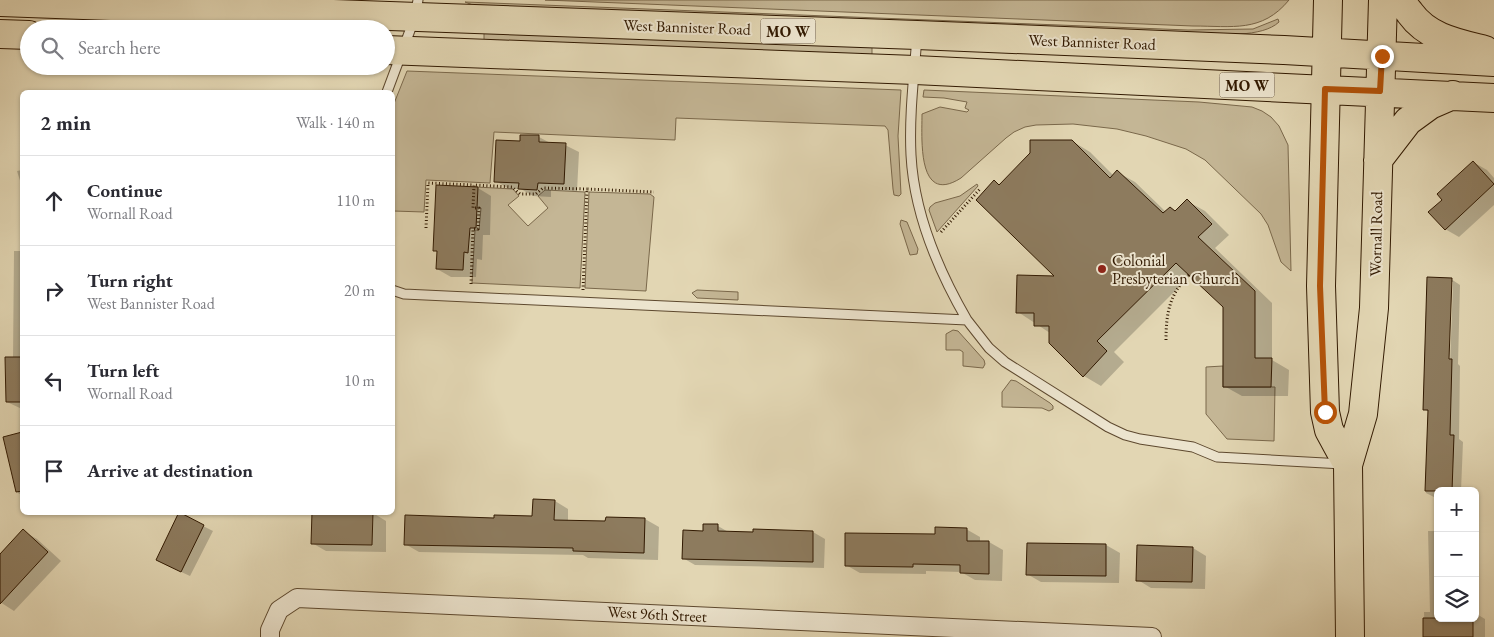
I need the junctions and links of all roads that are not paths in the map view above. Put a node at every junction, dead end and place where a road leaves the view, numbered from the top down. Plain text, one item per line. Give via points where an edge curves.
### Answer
1 (1328, 0) edge
2 (1383, 0) edge
3 (1403, 0) edge
4 (0, 2) edge
5 (238, 5) edge
6 (416, 9) edge
7 (0, 34) edge
8 (20, 35) edge
9 (917, 35) junction
10 (395, 51) edge
11 (1326, 52) junction
12 (1494, 52) edge
13 (1382, 56) junction
14 (1494, 62) edge
15 (915, 70) junction
16 (390, 75) edge
17 (1325, 89) junction
18 (387, 90) edge
19 (1380, 91) junction
20 (1453, 95) junction
21 (1494, 98) edge
22 (1378, 160) junction
23 (395, 291) edge
24 (967, 320) junction
25 (1348, 465) junction
26 (270, 637) edge
27 (1152, 637) edge
28 (1350, 637) edge

1 - 11 main road, Wornall Road
2 - 13 main road, Wornall Road
3 - 12 main road via 1415,20 1429,33
4 - 5 main road, West Bannister Road / MO W
5 - 6 main road, West Bannister Road / MO W
6 - 9 main road, West Bannister Road / MO W
6 - 10 lane
7 - 8 main road
9 - 11 main road, West Bannister Road / MO W
9 - 15 lane
10 - 15 main road, MO W
11 - 13 main road, West Bannister Road / MO W
11 - 17 main road, Wornall Road
13 - 14 main road, West Bannister Road / MO W
13 - 19 main road, Wornall Road
15 - 17 main road, MO W
15 - 24 lane via 910,138 919,208 936,261
16 - 18 lane
17 - 19 main road, MO W
17 - 25 main road, Wornall Road via 1320,286 1325,412 1329,430
19 - 20 main road, MO W
19 - 22 main road, Wornall Road
20 - 21 main road, MO W
20 - 22 main road via 1408,121
22 - 25 main road, Wornall Road via 1374,308 1363,414
23 - 24 lane via 404,294
24 - 25 lane via 1005,362 1125,435 1193,447 1217,458
25 - 28 main road, Wornall Road
26 - 27 street, West 96th Street via 279,610 297,598

